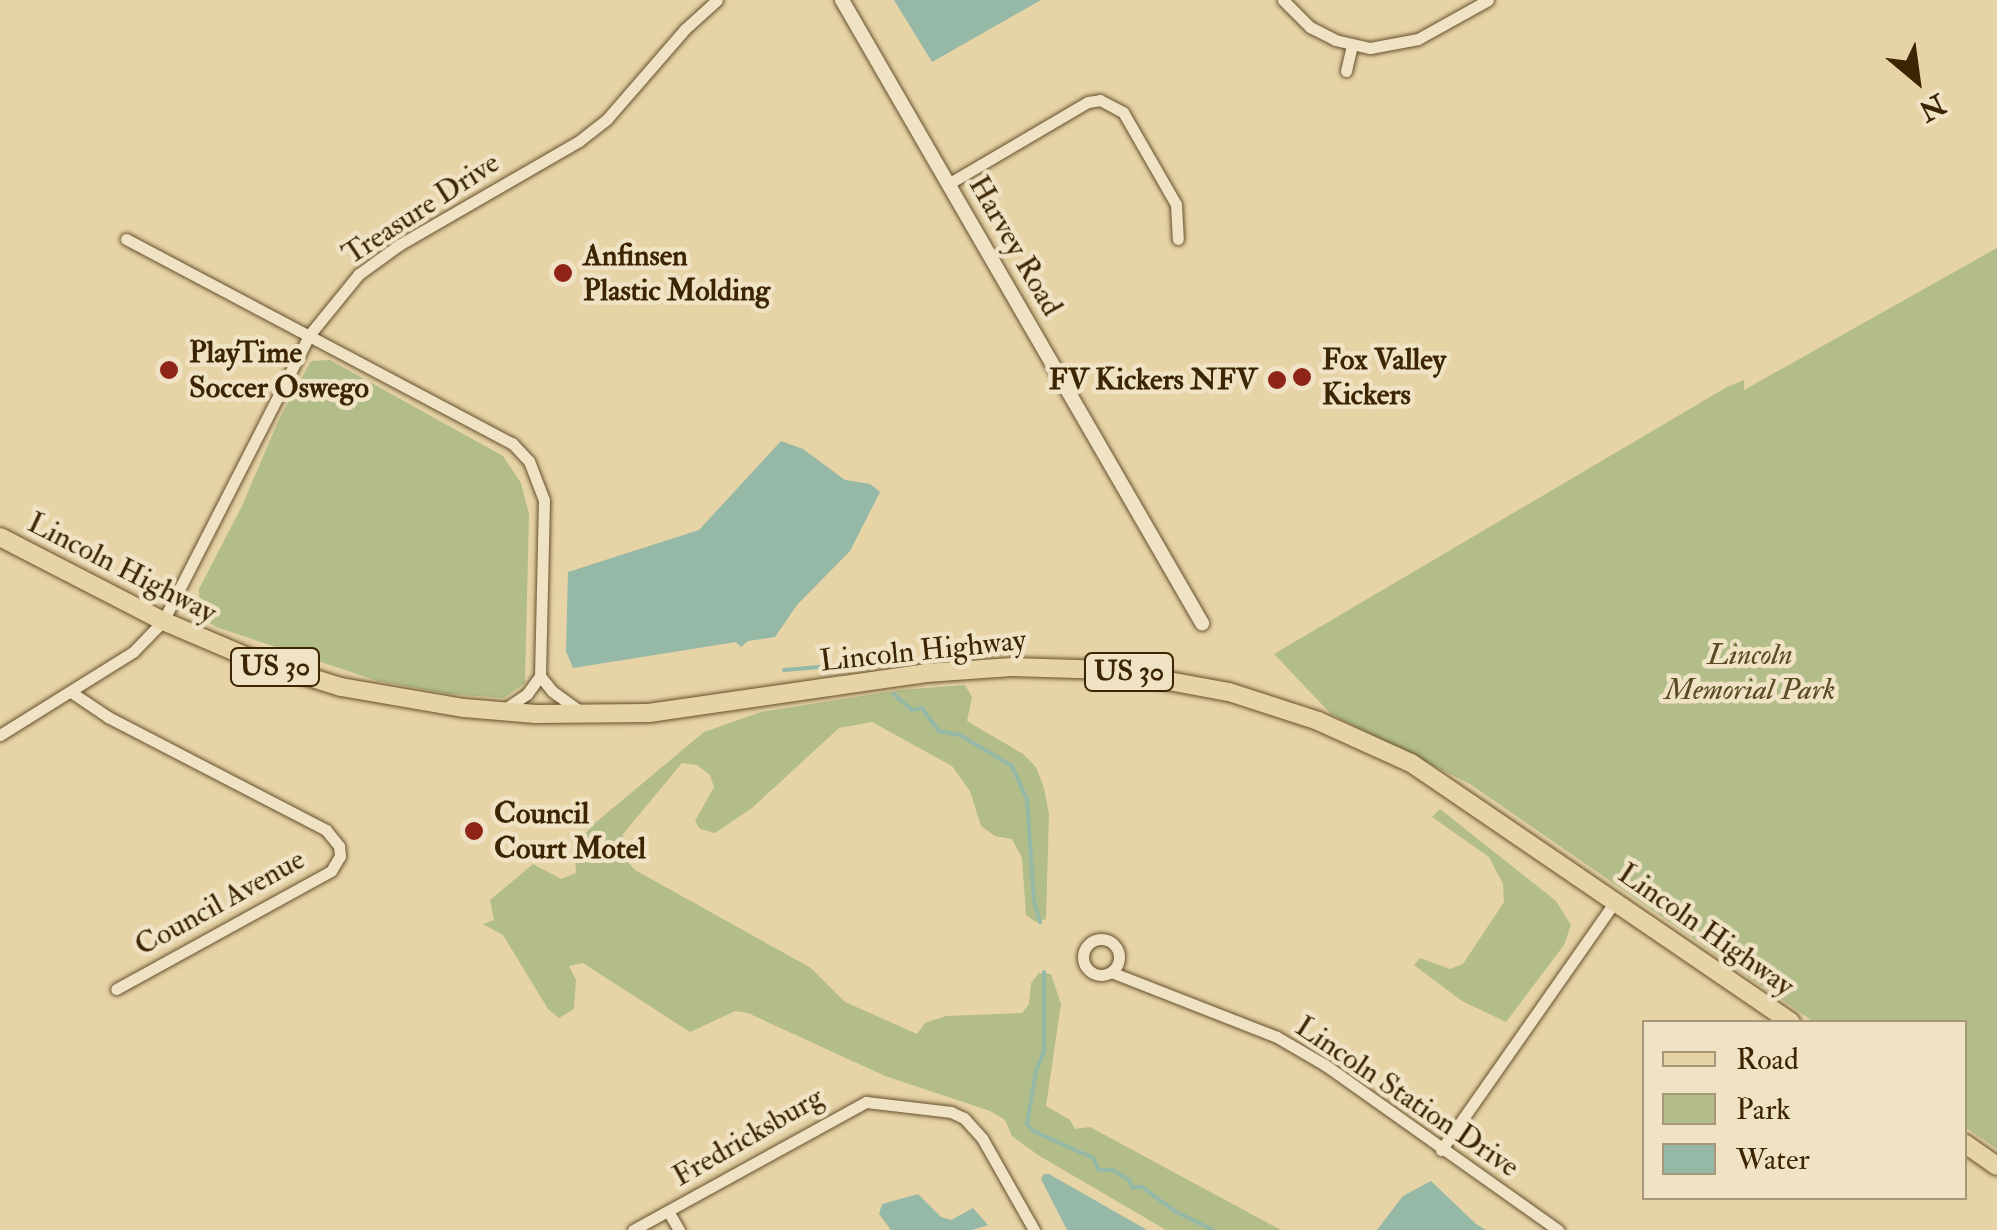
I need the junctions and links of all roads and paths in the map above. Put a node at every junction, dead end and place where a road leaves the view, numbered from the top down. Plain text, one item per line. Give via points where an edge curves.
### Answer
1 (718, 0) edge
2 (842, 0) edge
3 (1284, 0) edge
4 (1488, 0) edge
5 (1352, 46) junction
6 (1346, 71) dead end
7 (948, 184) junction
8 (126, 238) dead end
9 (1178, 239) dead end
10 (310, 334) junction
11 (0, 537) edge
12 (163, 621) junction
13 (1202, 623) dead end
14 (540, 676) junction
15 (71, 692) junction
16 (498, 712) junction
17 (585, 715) junction
18 (0, 735) edge
19 (1616, 900) junction
20 (1111, 972) dead end
21 (116, 989) dead end
22 (1789, 1020) edge
23 (1967, 1145) edge
24 (1441, 1150) junction
25 (1997, 1166) edge
26 (668, 1211) junction
27 (633, 1230) edge
28 (679, 1230) edge
29 (1034, 1230) edge
30 (1558, 1230) edge

1 - 10 street, Treasure Drive via 685,28 607,119 399,245 359,274
2 - 7 street, Harvey Road
3 - 5 street via 1310,28
4 - 5 street via 1407,44
5 - 6 street
7 - 9 street via 1100,100 1124,112 1168,189
7 - 13 street, Harvey Road
8 - 10 street
10 - 12 street, Treasure Drive
10 - 14 street via 512,443 529,462 541,483 544,516
11 - 12 main road, Lincoln Highway / US 30
12 - 15 street, Treasure Drive via 141,646
12 - 16 main road, Lincoln Highway / US 30 via 340,687
14 - 16 street via 527,694
14 - 17 street
15 - 18 street, Treasure Drive
15 - 21 street, Council Avenue via 326,830 340,846 331,871
16 - 17 main road, Lincoln Highway / US 30
17 - 19 main road, Lincoln Highway / US 30 via 692,708 966,668 1072,667 1196,683 1318,721 1411,763
19 - 22 main road, Lincoln Highway / US 30
19 - 24 street
20 - 24 street, Lincoln Station Drive via 1276,1037
23 - 25 main road
24 - 30 street, Lincoln Station Drive
26 - 27 street, Fredricksburg
26 - 28 street
26 - 29 street, Fredricksburg via 855,1105 876,1103 951,1112 974,1127

